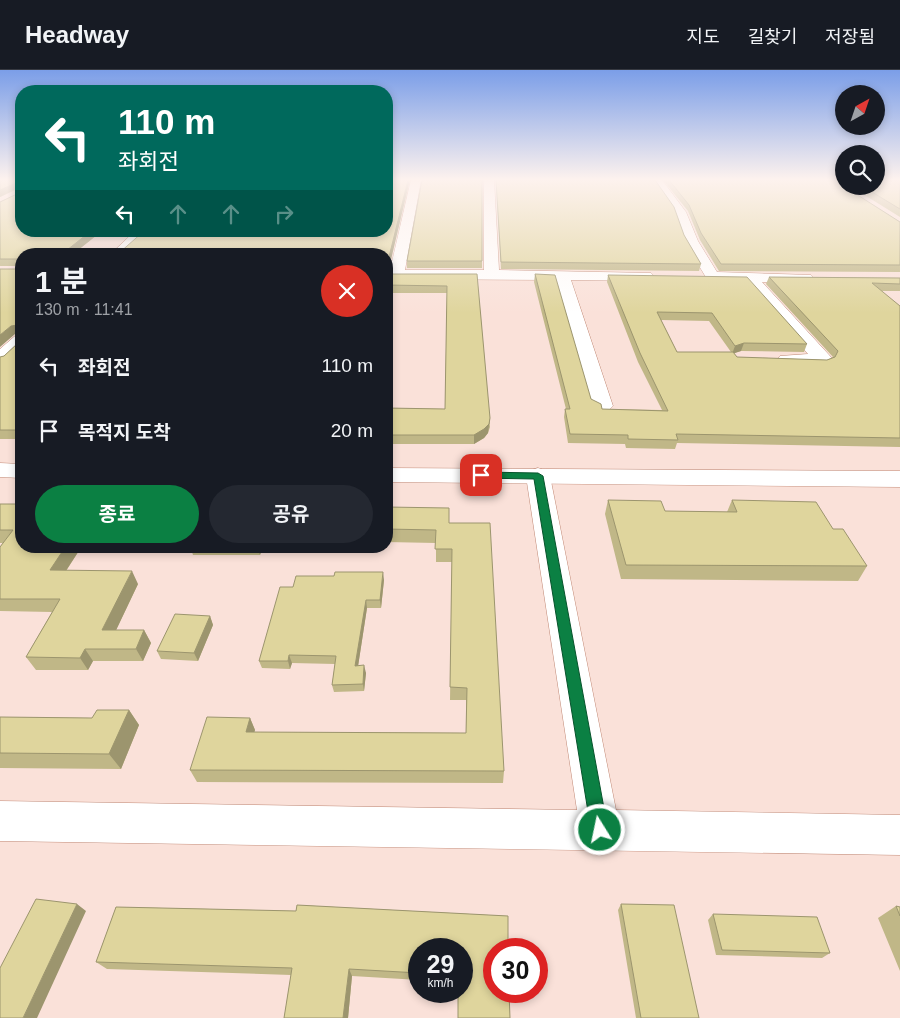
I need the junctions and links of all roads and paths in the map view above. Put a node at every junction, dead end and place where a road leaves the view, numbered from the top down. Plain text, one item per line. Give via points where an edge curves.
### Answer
1 (404, 224) edge
2 (490, 224) edge
3 (685, 224) edge
4 (136, 237) edge
5 (125, 248) edge
6 (393, 266) edge
7 (393, 274) edge
8 (492, 274) junction
9 (562, 275) junction
10 (665, 276) edge
11 (694, 276) edge
12 (712, 276) junction
13 (750, 278) junction
14 (825, 278) edge
15 (768, 359) edge
16 (602, 406) edge
17 (0, 470) edge
18 (15, 471) edge
19 (393, 475) edge
20 (538, 476) junction
21 (900, 479) edge
22 (0, 821) edge
23 (600, 830) junction
24 (900, 835) edge

1 - 6 street
2 - 8 street
3 - 12 street
4 - 5 street
7 - 8 street
8 - 9 street
9 - 10 street
9 - 16 street
11 - 12 street
12 - 13 street
13 - 14 street
13 - 15 street via 823,360
17 - 18 street
19 - 20 street
20 - 21 street
20 - 23 street
22 - 23 street
23 - 24 street

